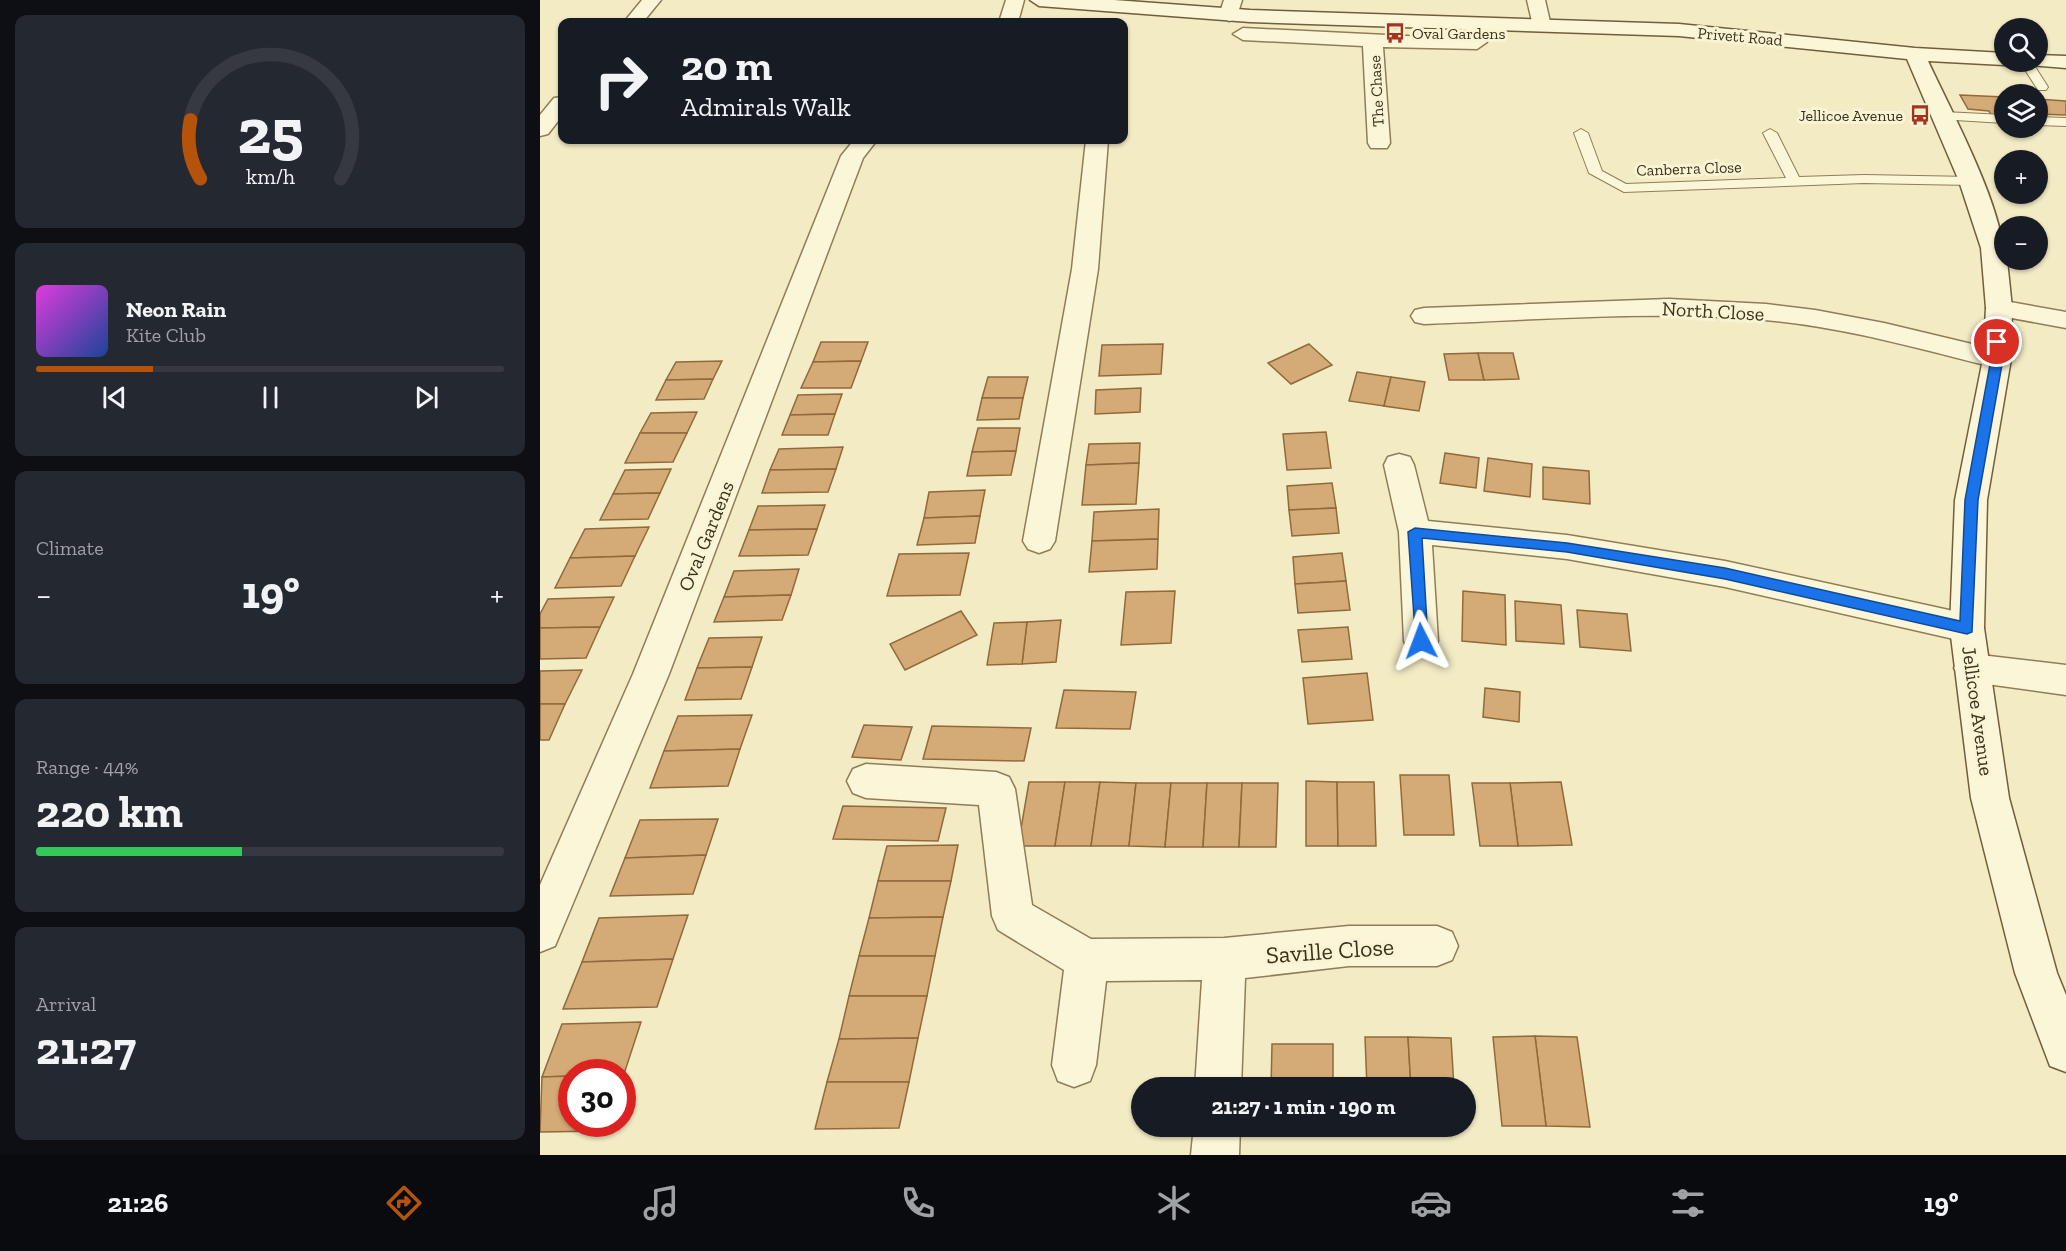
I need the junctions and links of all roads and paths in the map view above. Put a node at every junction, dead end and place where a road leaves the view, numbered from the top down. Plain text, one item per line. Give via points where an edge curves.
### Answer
1 (652, 0) edge
2 (1015, 0) edge
3 (1039, 0) edge
4 (1536, 0) edge
5 (1231, 7) edge
6 (636, 18) edge
7 (1010, 18) edge
8 (1476, 25) junction
9 (1541, 26) junction
10 (1244, 34) dead end
11 (1373, 40) junction
12 (1915, 54) junction
13 (1994, 58) edge
14 (2048, 61) edge
15 (2066, 62) edge
16 (558, 108) edge
17 (1944, 116) junction
18 (1994, 118) edge
19 (2048, 121) edge
20 (2066, 122) edge
21 (540, 129) edge
22 (1581, 133) dead end
23 (1770, 133) dead end
24 (862, 144) edge
25 (1097, 144) edge
26 (1356, 144) dead end
27 (1971, 181) junction
28 (1795, 183) junction
29 (1999, 308) junction
30 (1424, 316) dead end
31 (2066, 320) edge
32 (1997, 359) junction
33 (1399, 465) dead end
34 (1415, 532) junction
35 (1039, 541) dead end
36 (1967, 628) junction
37 (1421, 641) dead end
38 (1972, 668) junction
39 (2066, 680) edge
40 (866, 781) dead end
41 (540, 932) edge
42 (1437, 946) dead end
43 (1224, 959) junction
44 (1087, 960) junction
45 (2066, 1050) edge
46 (1074, 1065) dead end
47 (1219, 1077) edge
48 (1216, 1137) edge
49 (1215, 1155) edge

1 - 6 street
2 - 7 street
3 - 5 street, Privett Road
4 - 9 street
5 - 8 street, Privett Road
8 - 9 street, Privett Road
8 - 11 street via 1477,42 1473,44
9 - 12 street, Privett Road via 1679,30
10 - 11 street
11 - 26 street, The Chase via 1387,143
12 - 13 street, Privett Road
12 - 17 street, Jellicoe Avenue
14 - 15 street
16 - 21 street
17 - 18 lane
17 - 27 street, Jellicoe Avenue
19 - 20 lane
22 - 28 lane, Canberra Close via 1596,173 1624,188
23 - 28 lane
24 - 41 street, Oval Gardens via 852,156 651,674
25 - 35 street via 1085,269
27 - 28 lane, Canberra Close via 1864,179
27 - 29 street, Jellicoe Avenue via 1993,248
29 - 31 street
29 - 32 street, Jellicoe Avenue
30 - 32 street, North Close via 1651,308 1737,310 1815,318
32 - 36 street, Jellicoe Avenue via 1971,500
33 - 34 street
34 - 36 street via 1567,548 1725,574
34 - 37 street
36 - 38 street, Jellicoe Avenue
38 - 39 street
38 - 45 street, Jellicoe Avenue via 1990,798 2036,973
40 - 44 street via 996,789 1013,916
42 - 43 street, Saville Close via 1349,946
43 - 44 street, Saville Close
43 - 47 street
44 - 46 street
48 - 49 street

